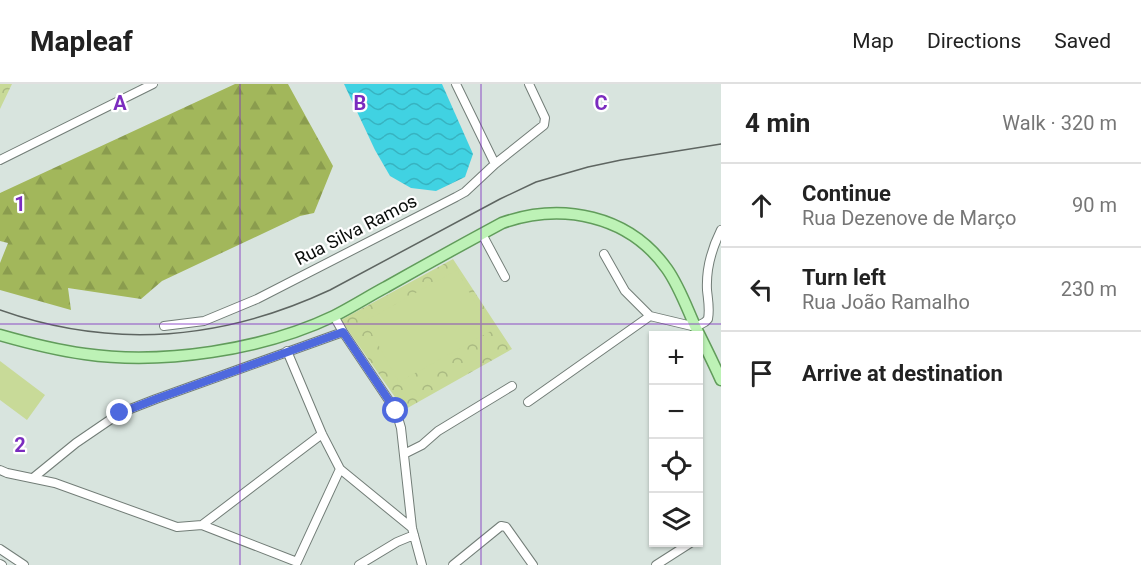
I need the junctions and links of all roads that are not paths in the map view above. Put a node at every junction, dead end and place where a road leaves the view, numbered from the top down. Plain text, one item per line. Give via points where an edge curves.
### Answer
1 (153, 84) edge
2 (456, 84) edge
3 (529, 84) edge
4 (0, 160) edge
5 (495, 164) junction
6 (721, 230) edge
7 (482, 234) junction
8 (604, 254) dead end
9 (505, 277) dead end
10 (334, 316) junction
11 (650, 316) junction
12 (164, 326) dead end
13 (696, 327) junction
14 (343, 332) junction
15 (0, 335) edge
16 (287, 351) junction
17 (721, 380) edge
18 (512, 386) dead end
19 (528, 402) dead end
20 (322, 434) junction
21 (404, 454) junction
22 (340, 469) junction
23 (0, 470) edge
24 (33, 478) junction
25 (202, 525) junction
26 (413, 532) junction
27 (685, 547) edge
28 (0, 549) edge
29 (24, 565) edge
30 (359, 565) edge
31 (422, 565) edge
32 (453, 565) edge
33 (533, 565) edge
34 (656, 565) edge

1 - 4 street
2 - 5 street
3 - 5 street, Rua Silva Ramos via 545,118 544,125
5 - 12 street, Rua Silva Ramos via 465,192 257,299 204,321
6 - 13 street via 708,272 708,318
7 - 9 street
7 - 10 main road
7 - 13 main road via 520,217 562,213 592,217 621,228 645,244 667,269
8 - 11 street via 626,291
10 - 14 street
10 - 15 main road via 275,338 184,355 86,355
11 - 13 street
11 - 19 street
13 - 17 main road
14 - 16 street
14 - 21 street via 396,411
16 - 20 street
16 - 24 street via 120,413
18 - 21 street
20 - 22 street
20 - 25 street
21 - 26 street
22 - 25 street via 297,562
22 - 26 street
23 - 24 street
24 - 25 street via 177,527
26 - 30 street
26 - 31 street
27 - 34 street
28 - 29 street
32 - 33 street via 499,526 506,527

